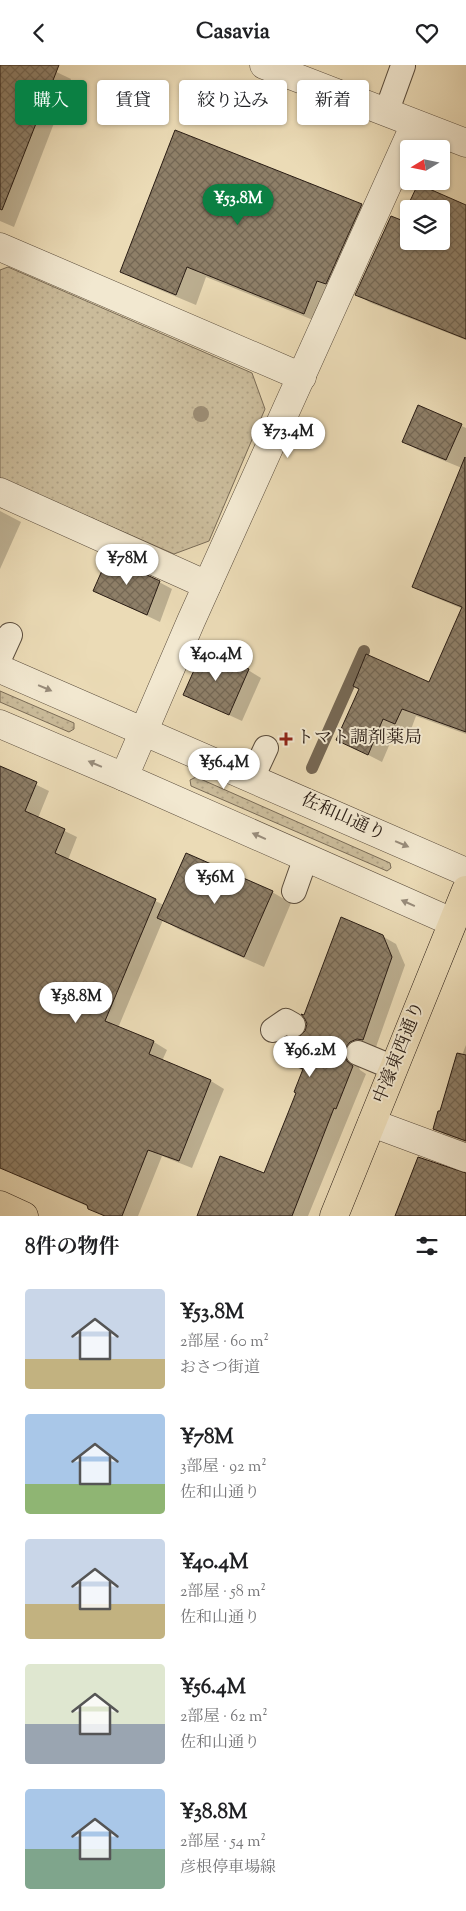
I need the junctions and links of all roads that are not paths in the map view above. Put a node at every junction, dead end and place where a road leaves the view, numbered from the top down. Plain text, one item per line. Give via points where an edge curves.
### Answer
1 (264, 65) edge
2 (404, 65) edge
3 (309, 73) edge
4 (386, 113) junction
5 (415, 124) junction
6 (466, 143) edge
7 (0, 247) edge
8 (302, 377) junction
9 (0, 491) edge
10 (207, 585) junction
11 (10, 635) dead end
12 (0, 657) edge
13 (0, 669) edge
14 (0, 724) edge
15 (144, 731) junction
16 (266, 748) dead end
17 (124, 777) junction
18 (252, 779) junction
19 (306, 857) junction
20 (466, 872) edge
21 (466, 890) edge
22 (294, 891) dead end
23 (452, 922) junction
24 (358, 1053) dead end
25 (394, 1068) junction
26 (372, 1123) junction
27 (466, 1158) edge
28 (0, 1205) edge
29 (24, 1216) edge
30 (334, 1216) edge

1 - 3 street
2 - 4 lane
3 - 4 street
4 - 5 street
5 - 6 street
5 - 8 street via 328,339
7 - 8 street
8 - 10 street via 280,443
9 - 10 street
10 - 15 street via 198,625
11 - 12 lane
13 -> 15 street, 佐和山通り
17 -> 14 street
15 - 17 street
15 - 18 street, 佐和山通り
16 - 18 lane
19 -> 17 street
18 -> 20 street, 佐和山通り
19 - 22 lane
23 -> 19 street
21 - 23 main road, 中濠東西通り
23 - 25 main road, 中濠東西通り
24 - 25 lane
25 - 26 main road, 中濠東西通り
26 - 27 street
26 - 30 main road, 中濠東西通り
28 - 29 main road

